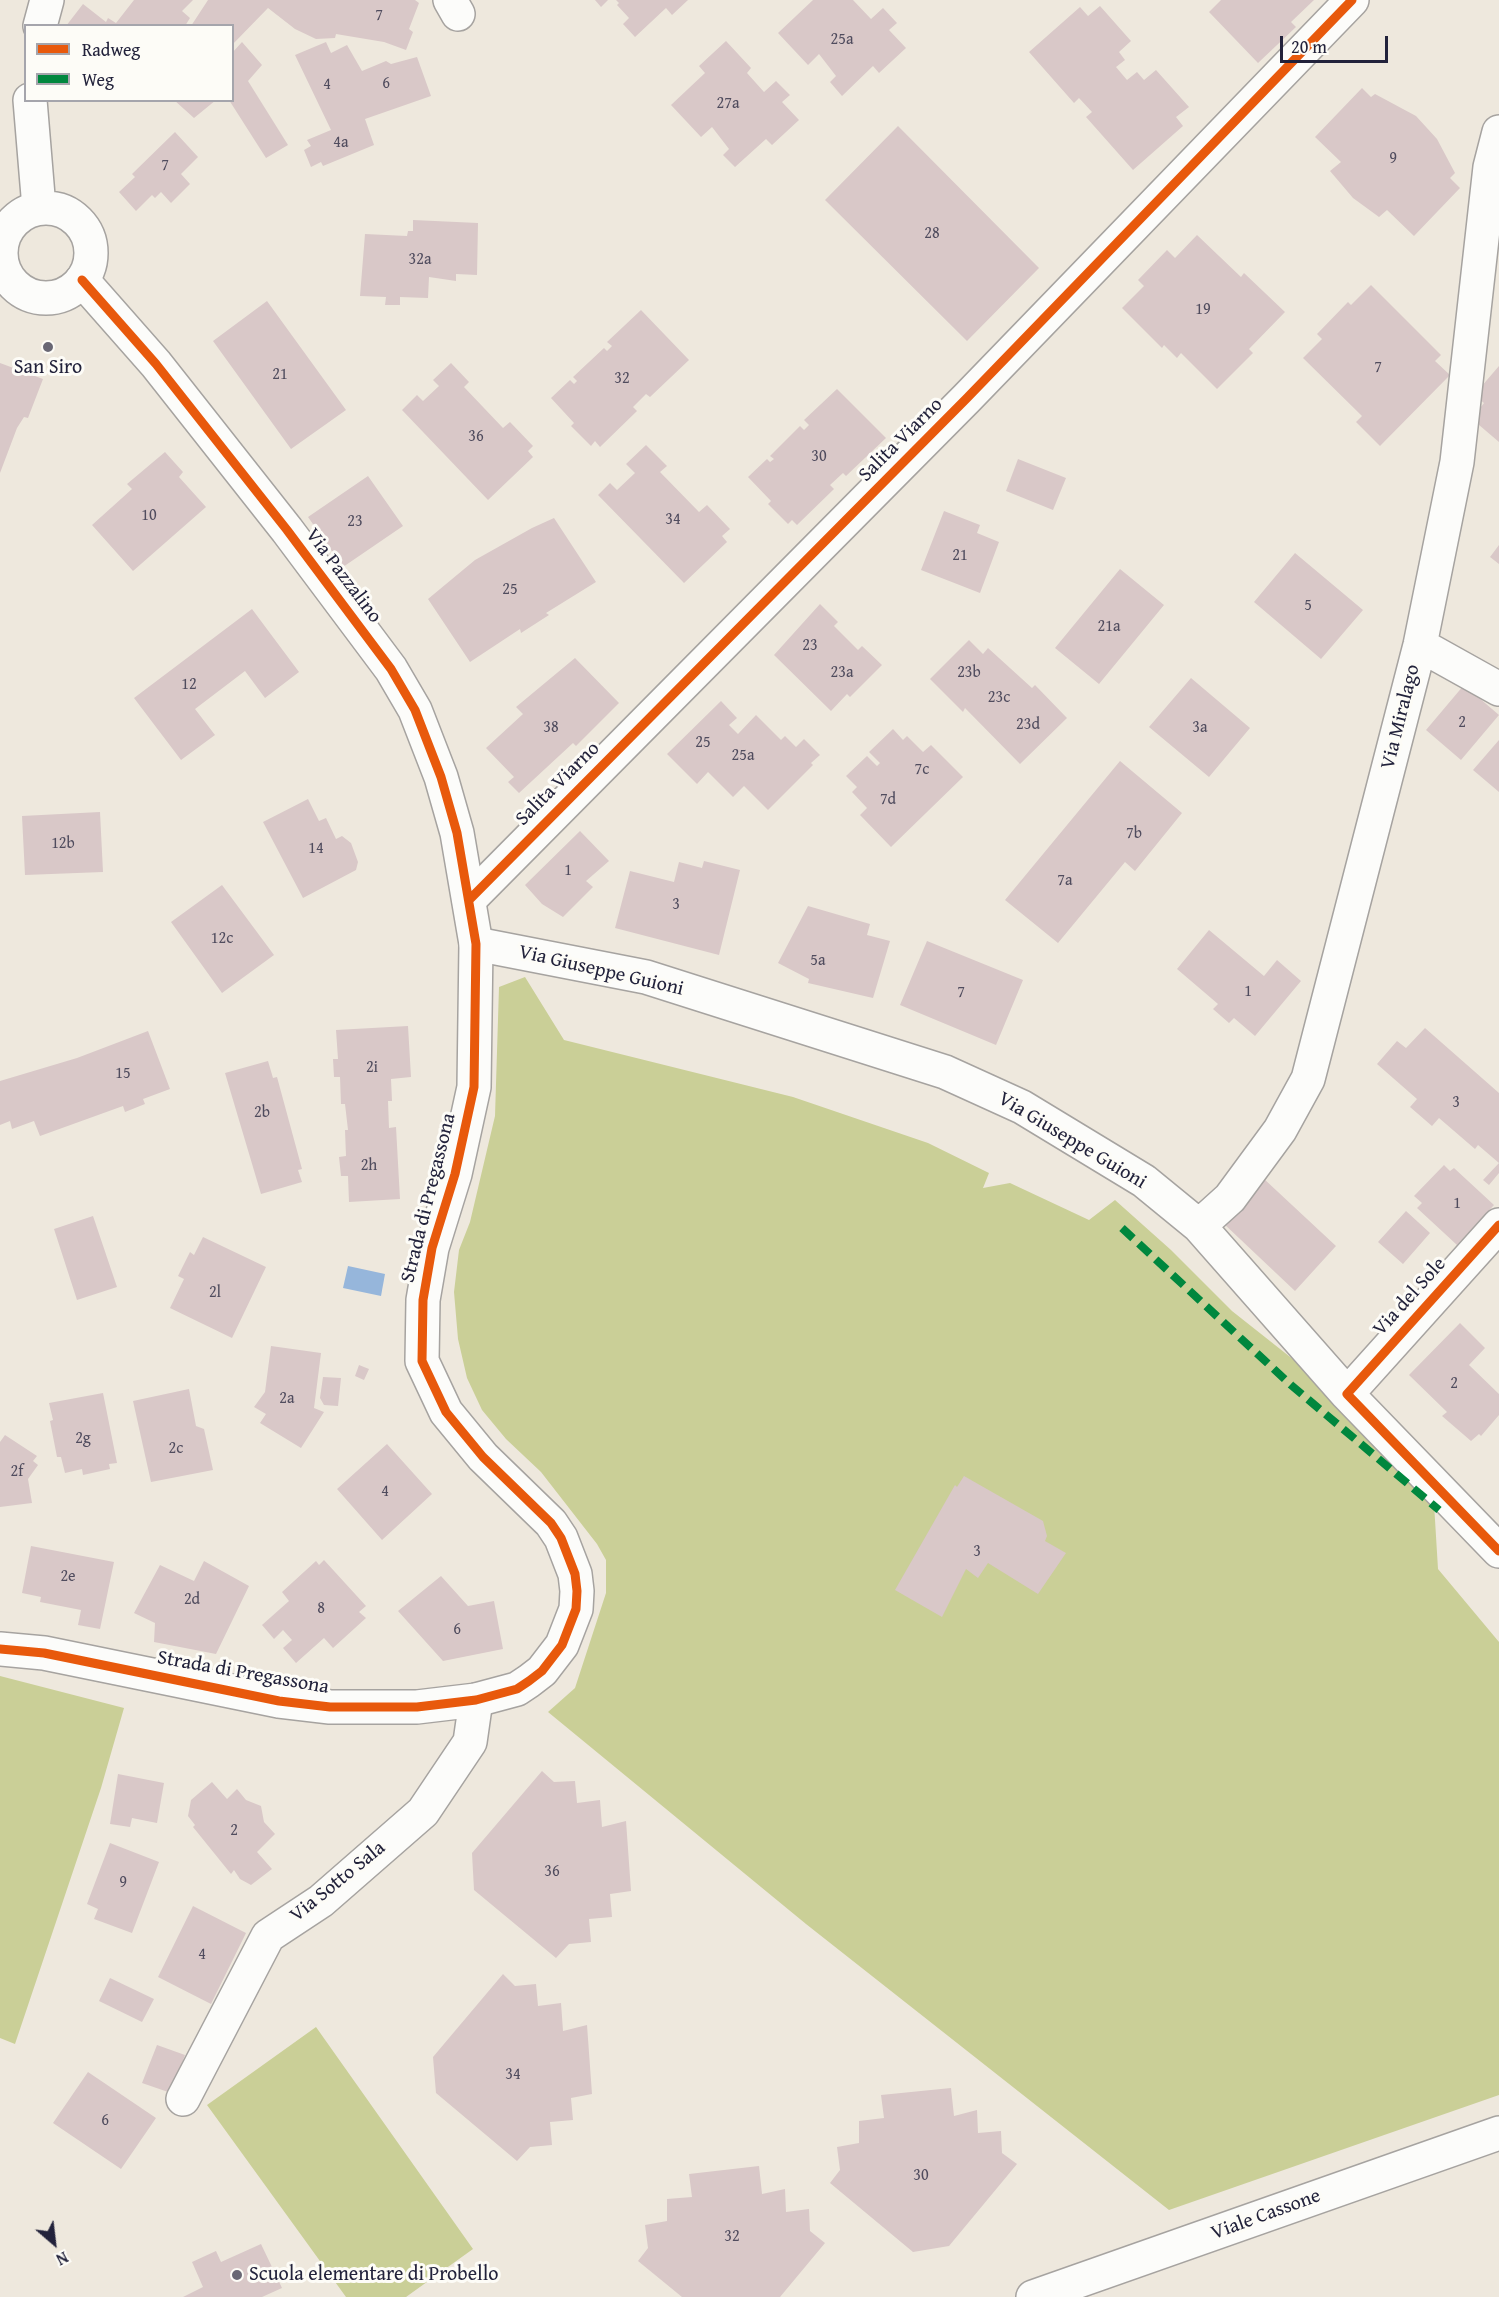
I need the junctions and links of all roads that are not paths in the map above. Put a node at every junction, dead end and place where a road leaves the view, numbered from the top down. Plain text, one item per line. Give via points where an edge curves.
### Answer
1 (47, 0) edge
2 (1352, 0) edge
3 (41, 24) edge
4 (30, 102) edge
5 (1499, 132) edge
6 (1494, 171) edge
7 (39, 208) junction
8 (1, 256) edge
9 (82, 280) junction
10 (1420, 645) junction
11 (1499, 689) edge
12 (469, 900) junction
13 (476, 944) junction
14 (1199, 1226) junction
15 (1496, 1236) edge
16 (1347, 1394) junction
17 (1499, 1551) edge
18 (0, 1649) edge
19 (476, 1700) junction
20 (183, 2099) dead end
21 (1499, 2133) edge
22 (1034, 2297) edge

1 - 3 street
2 - 12 street, Salita Viarno via 967,398
4 - 7 street
5 - 6 street, Via Miralago
6 - 10 street, Via Miralago via 1457,462
7 - 8 street via 14,221 6,232
7 - 9 street via 66,212 84,230 91,255
8 - 9 street via 8,279 18,289 45,298 72,290
9 - 12 street, Via Pazzalino via 156,364 391,669 415,710 441,777 457,833
10 - 11 street
10 - 14 street, Via Miralago via 1308,1079 1280,1130 1230,1198
12 - 13 street, Via Pazzalino
13 - 14 street, Via Giuseppe Guioni via 646,977 945,1072 1022,1107 1144,1181
13 - 19 street, Strada di Pregassona via 474,1087 455,1174 432,1248 423,1300 422,1361 446,1412 483,1457 551,1523 561,1538 578,1591 576,1609 562,1645 542,1671 517,1689
14 - 16 street, Via Giuseppe Guioni
15 - 16 street, Via del Sole
16 - 17 street, Via Giuseppe Guioni
18 - 19 street, Strada di Pregassona via 44,1653 231,1693 330,1707 417,1707
19 - 20 street, Via Sotto Sala via 470,1742 423,1812 321,1901 268,1936
21 - 22 street, Viale Cassone

